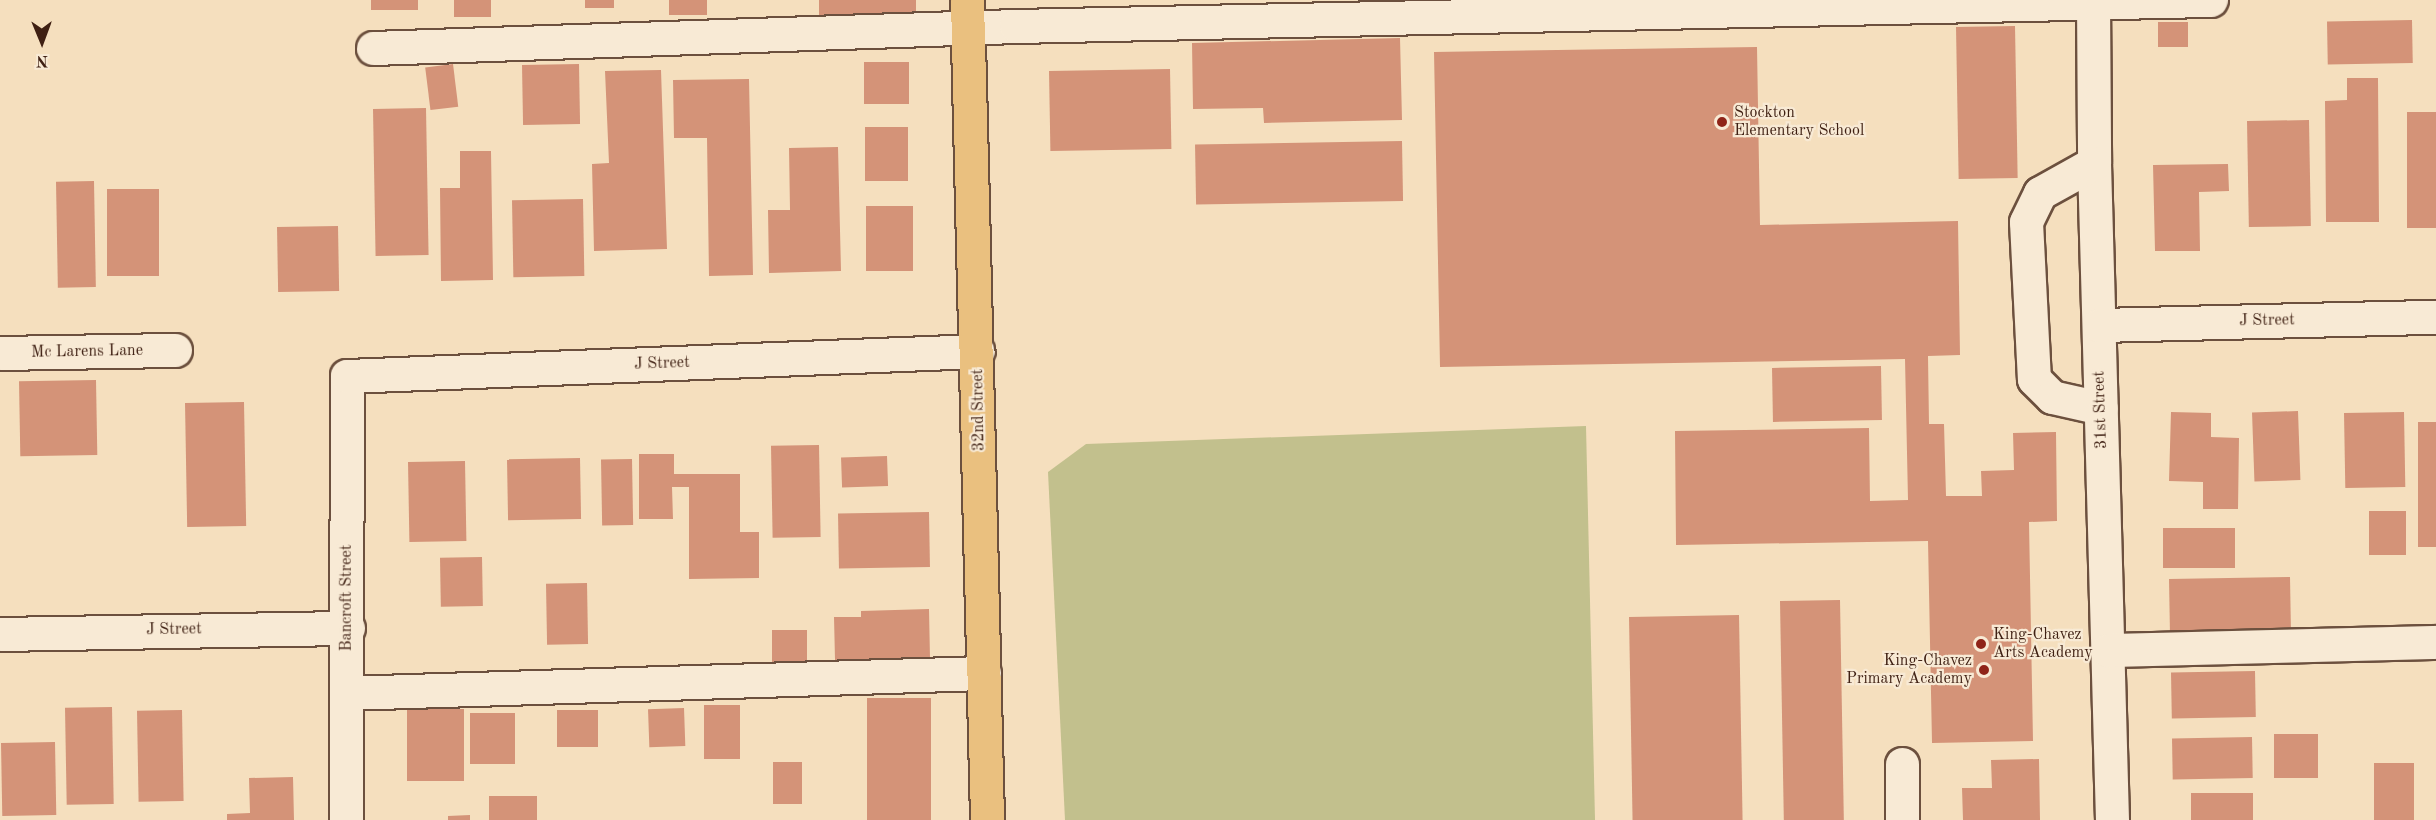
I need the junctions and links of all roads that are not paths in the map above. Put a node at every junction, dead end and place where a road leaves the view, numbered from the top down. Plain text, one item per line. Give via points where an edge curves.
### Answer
1 (2211, 0) edge
2 (2093, 1) edge
3 (967, 14) edge
4 (373, 48) dead end
5 (2094, 163) junction
6 (2436, 317) edge
7 (2099, 325) junction
8 (175, 350) dead end
9 (978, 351) junction
10 (0, 353) edge
11 (347, 376) joint
12 (2101, 408) junction
13 (348, 628) junction
14 (0, 634) edge
15 (2436, 642) edge
16 (2108, 650) junction
17 (984, 674) junction
18 (346, 693) junction
19 (1902, 764) dead end
20 (346, 820) edge
21 (987, 820) edge
22 (1902, 820) edge
23 (2112, 820) edge

1 - 2 street
2 - 3 street
2 - 5 street, 31st Street
3 - 4 street
3 - 9 main road, 32nd Street
5 - 7 street, 31st Street
5 - 12 street via 2040,193 2026,222 2034,379 2052,397
6 - 7 street, J Street
7 - 12 street, 31st Street
8 - 10 street, Mc Larens Lane
9 - 11 street, J Street
9 - 17 main road, 32nd Street
11 - 13 street, Bancroft Street
12 - 16 street, 31st Street
13 - 14 street, J Street
13 - 18 street, Bancroft Street
15 - 16 street
16 - 23 street, 31st Street
17 - 18 street
17 - 21 main road, 32nd Street
18 - 20 street, Bancroft Street
19 - 22 street

